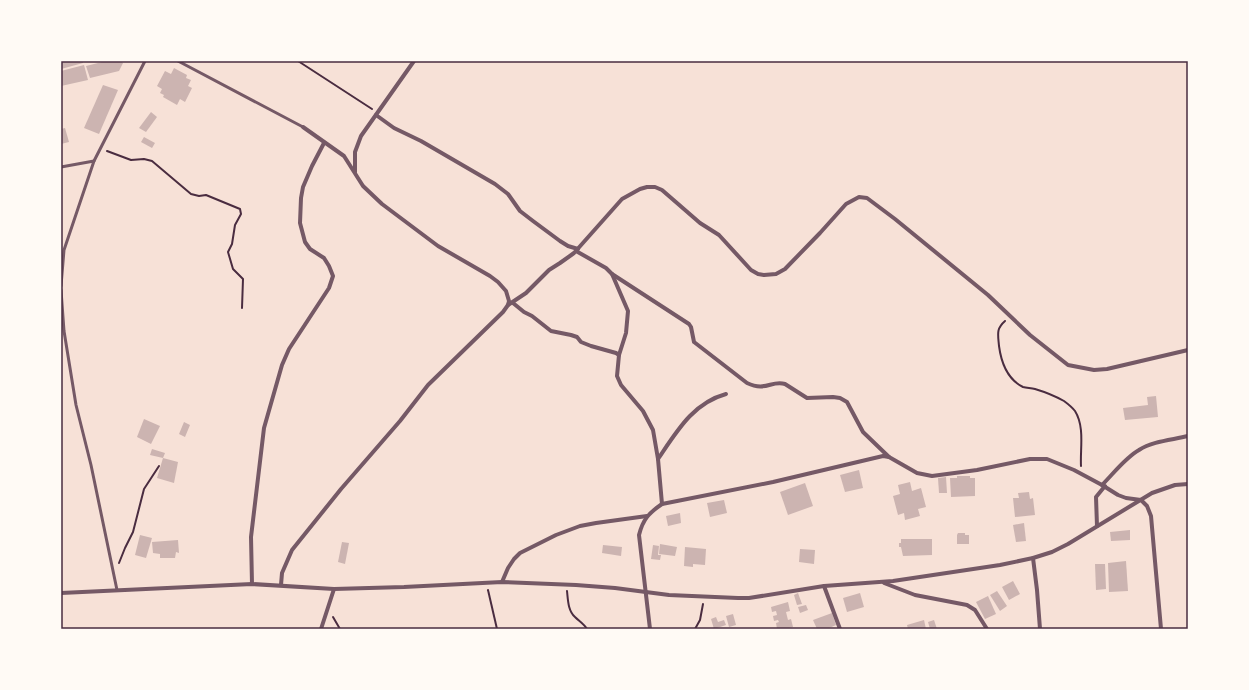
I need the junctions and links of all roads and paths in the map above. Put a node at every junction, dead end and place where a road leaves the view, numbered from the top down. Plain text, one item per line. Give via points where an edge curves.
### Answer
1 (145, 61) edge
2 (178, 61) edge
3 (298, 61) edge
4 (414, 61) edge
5 (377, 114) junction
6 (303, 127) joint
7 (324, 143) junction
8 (100, 148) junction
9 (94, 161) junction
10 (61, 167) edge
11 (355, 172) junction
12 (577, 250) junction
13 (612, 274) junction
14 (61, 286) edge
15 (61, 290) edge
16 (513, 303) junction
17 (508, 305) junction
18 (242, 308) dead end
19 (1011, 316) junction
20 (1188, 350) edge
21 (619, 355) junction
22 (726, 394) dead end
23 (1188, 436) edge
24 (889, 457) junction
25 (658, 459) junction
26 (159, 466) dead end
27 (1081, 474) junction
28 (1188, 484) edge
29 (1104, 486) junction
30 (1141, 500) junction
31 (662, 504) junction
32 (647, 516) junction
33 (1096, 526) junction
34 (1033, 558) junction
35 (114, 578) junction
36 (487, 582) junction
37 (502, 582) junction
38 (881, 582) junction
39 (252, 584) junction
40 (567, 584) junction
41 (281, 585) junction
42 (824, 586) junction
43 (334, 588) junction
44 (116, 590) junction
45 (646, 592) junction
46 (61, 593) edge
47 (705, 597) junction
48 (328, 607) junction
49 (321, 629) edge
50 (340, 629) edge
51 (498, 629) edge
52 (537, 629) edge
53 (569, 629) edge
54 (587, 629) edge
55 (650, 629) edge
56 (695, 629) edge
57 (840, 629) edge
58 (987, 629) edge
59 (1040, 629) edge
60 (1161, 629) edge

1 - 8 lane
2 - 6 lane
3 - 5 path
4 - 5 street
5 - 11 street via 357,146
5 - 12 street via 394,128 495,184 508,194 520,211 560,241
6 - 7 street
7 - 11 street via 344,156
7 - 39 street via 306,178 300,216 305,242 310,249 324,258 333,276 329,288 289,349 264,428 250,537
8 - 9 lane
8 - 18 path via 131,160 148,159 191,194 206,195 240,209 241,214 235,225 228,252 232,268 243,279
9 - 10 lane
9 - 14 lane via 64,250
11 - 17 street via 368,191 407,224 498,282 506,291
12 - 13 street
12 - 16 street via 549,270
12 - 19 street via 622,199 640,189 655,187 662,190 700,223 720,235 751,270 758,274 776,274 785,269 846,204 859,197 867,198
13 - 21 street via 628,311 626,333
13 - 24 street via 689,324 694,342 747,383 755,387 781,383 807,398 833,397 847,402 863,432
15 - 35 lane via 64,331 76,405
16 - 17 street
16 - 21 street via 552,331 575,336 584,343
17 - 41 street via 428,385 341,489 292,550 282,574
19 - 20 street via 1060,360 1078,368 1107,370
19 - 27 path via 999,326 998,331 1004,365 1009,374 1023,387 1060,399 1075,412 1079,421 1081,440
21 - 25 street via 618,380 650,422
22 - 25 street via 707,401 694,411
23 - 29 street via 1140,449
24 - 27 street via 917,474 928,475 945,475 1043,458
24 - 31 street via 883,456 773,482
25 - 31 street
26 - 35 path via 144,489 134,532
27 - 29 street
28 - 30 street via 1164,488
29 - 30 street via 1122,496
29 - 33 street via 1096,497
30 - 33 street
30 - 60 street via 1147,506 1152,521
31 - 32 street
32 - 37 street via 580,526 556,536 520,553 508,568
32 - 45 street via 641,525 639,535
33 - 34 street via 1052,552
34 - 38 street via 1000,566
34 - 59 street
35 - 44 lane
36 - 37 street
36 - 43 street
36 - 51 path
37 - 40 street
38 - 42 street
38 - 58 street via 915,595 967,605 975,610
39 - 41 street
39 - 44 street
40 - 45 street
40 - 54 path via 570,610
41 - 43 street
42 - 47 street via 749,598
42 - 57 street
43 - 48 street
44 - 46 street
45 - 47 street
45 - 55 street
47 - 56 path via 700,620
48 - 49 street
48 - 50 path
52 - 53 path

